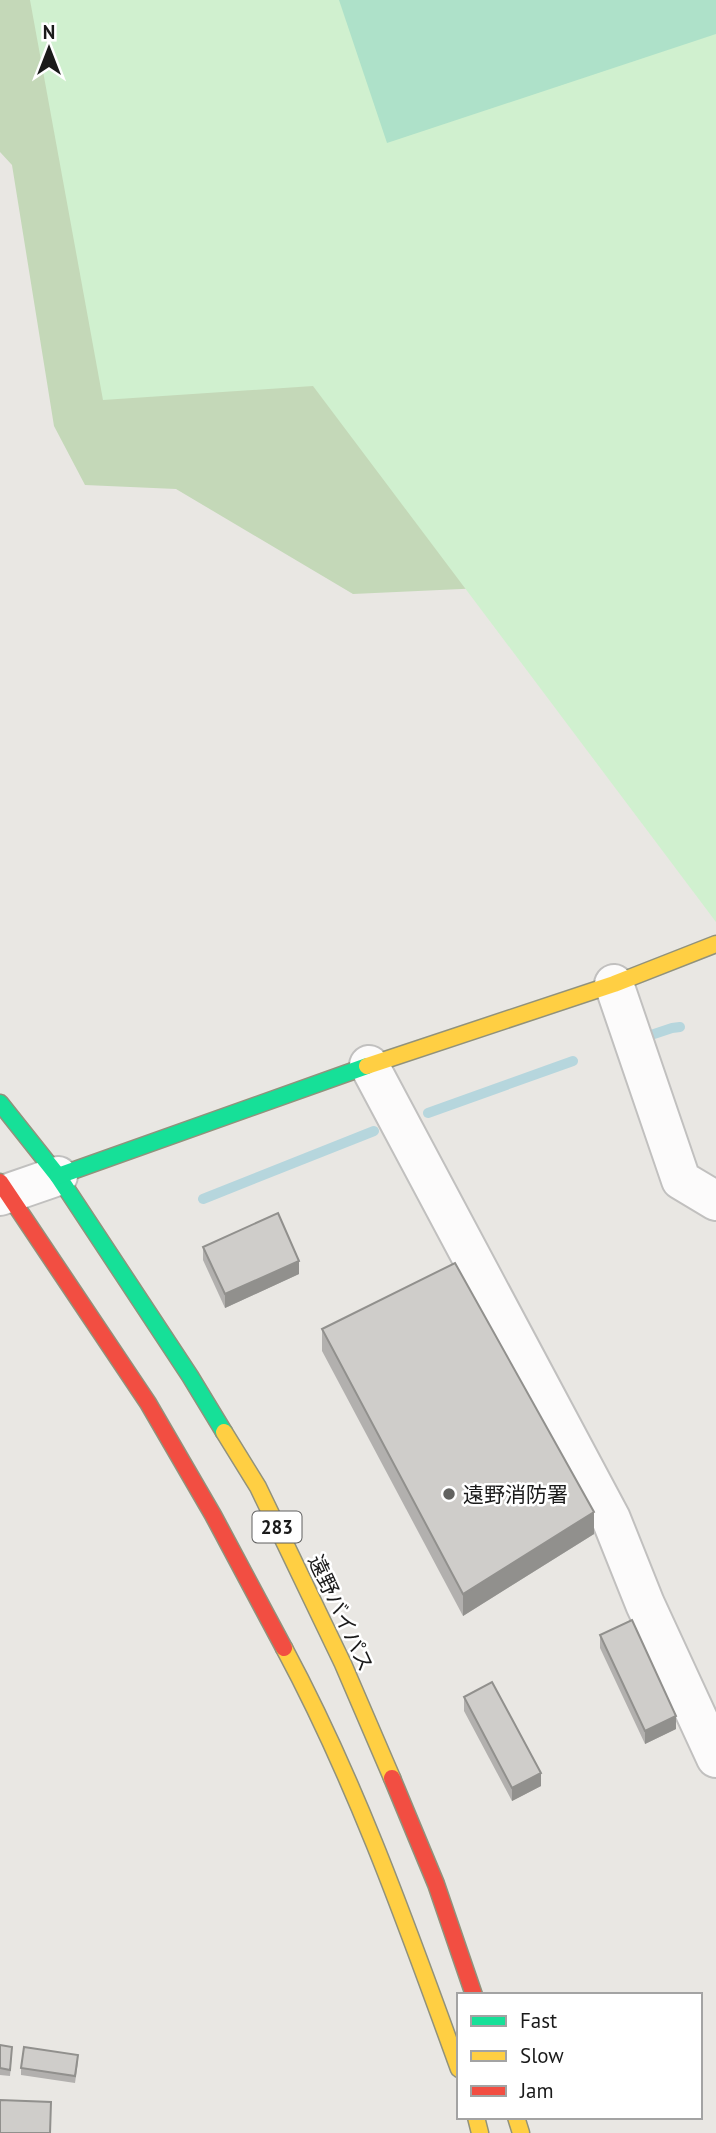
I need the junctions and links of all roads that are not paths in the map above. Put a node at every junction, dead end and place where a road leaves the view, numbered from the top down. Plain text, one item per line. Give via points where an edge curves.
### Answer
1 (716, 944) edge
2 (614, 984) junction
3 (369, 1065) junction
4 (0, 1103) edge
5 (58, 1175) junction
6 (3, 1190) edge
7 (716, 1201) edge
8 (716, 1758) edge
9 (473, 1993) edge
10 (457, 2064) edge

1 - 2 main road
2 - 3 main road
2 - 7 street via 681,1180
3 - 5 main road
3 - 8 street via 611,1519
4 - 5 main road, 遠野バイパス / 283
5 - 6 street
5 - 9 main road, 遠野バイパス / 283 via 258,1488 294,1577 342,1664 421,1848
6 - 10 main road, 283 via 148,1403 261,1592 354,1794

